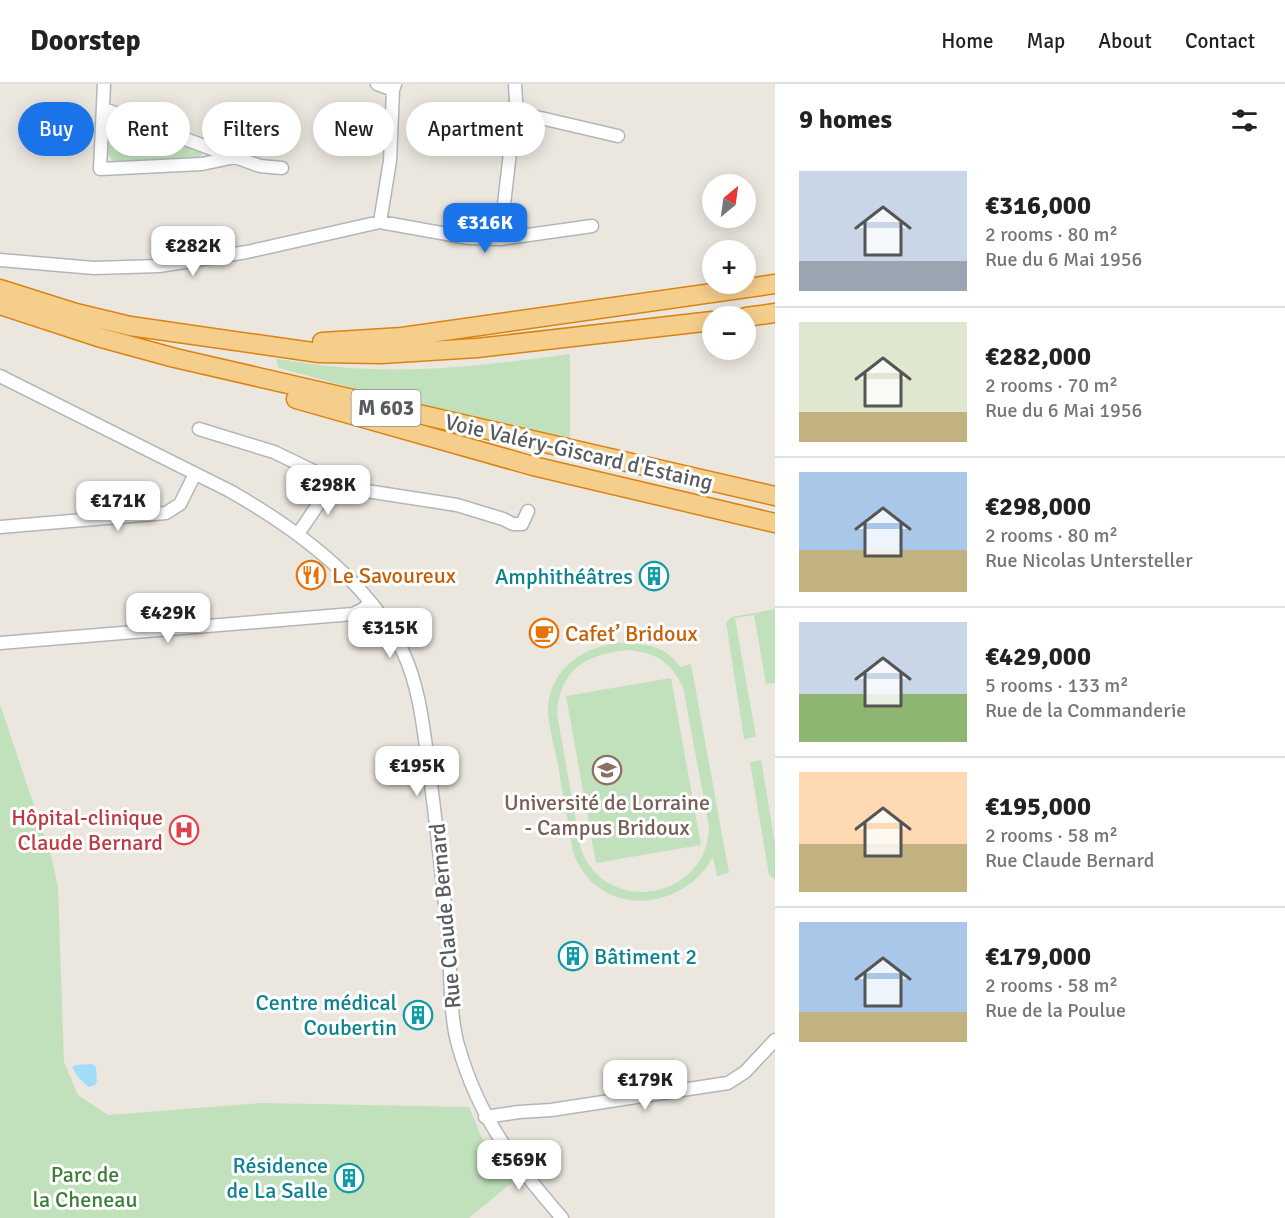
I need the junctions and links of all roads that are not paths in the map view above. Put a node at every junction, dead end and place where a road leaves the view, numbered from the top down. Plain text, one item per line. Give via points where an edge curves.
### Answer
1 (104, 84) edge
2 (377, 84) edge
3 (515, 84) edge
4 (394, 87) edge
5 (514, 102) edge
6 (104, 109) junction
7 (545, 119) edge
8 (618, 136) dead end
9 (509, 156) edge
10 (236, 157) junction
11 (282, 168) dead end
12 (380, 222) junction
13 (592, 226) dead end
14 (500, 239) junction
15 (0, 260) edge
16 (775, 284) edge
17 (0, 289) edge
18 (0, 305) edge
19 (775, 313) edge
20 (756, 315) edge
21 (702, 322) edge
22 (236, 342) junction
23 (175, 358) junction
24 (0, 375) edge
25 (199, 429) dead end
26 (195, 474) junction
27 (334, 481) junction
28 (775, 496) edge
29 (528, 511) dead end
30 (775, 523) edge
31 (0, 526) edge
32 (298, 534) junction
33 (370, 603) junction
34 (0, 643) edge
35 (775, 1040) edge
36 (485, 1117) junction
37 (562, 1218) edge

1 - 6 street
2 - 4 street
3 - 5 street
4 - 12 street via 390,161
6 - 10 street
6 - 10 street via 100,169 202,164
7 - 8 street
9 - 14 street
10 - 11 street via 260,166
12 - 14 street via 470,238
12 - 15 street via 247,252 159,266 92,268
13 - 14 street
16 - 22 highway via 402,337
17 - 22 highway via 130,326
18 - 23 highway, Voie Valéry-Giscard d'Estaing / M 603
19 - 20 highway
21 - 22 highway via 477,348 381,354 319,353
23 - 28 highway, Voie Valéry-Giscard d'Estaing / M 603
23 - 30 highway via 262,389 522,463
24 - 26 street, Rue Claude Bernard
25 - 27 street via 274,452
26 - 31 street via 180,504 166,513
26 - 32 street, Rue Claude Bernard via 264,510
27 - 29 street via 384,495 457,506 513,524 522,524
27 - 32 street
32 - 33 street, Rue Claude Bernard
33 - 34 street via 353,614
33 - 36 street, Rue Claude Bernard via 403,653 421,712 442,874 455,1031
35 - 36 street via 745,1072 723,1085
36 - 37 street, Rue Claude Bernard via 525,1175

